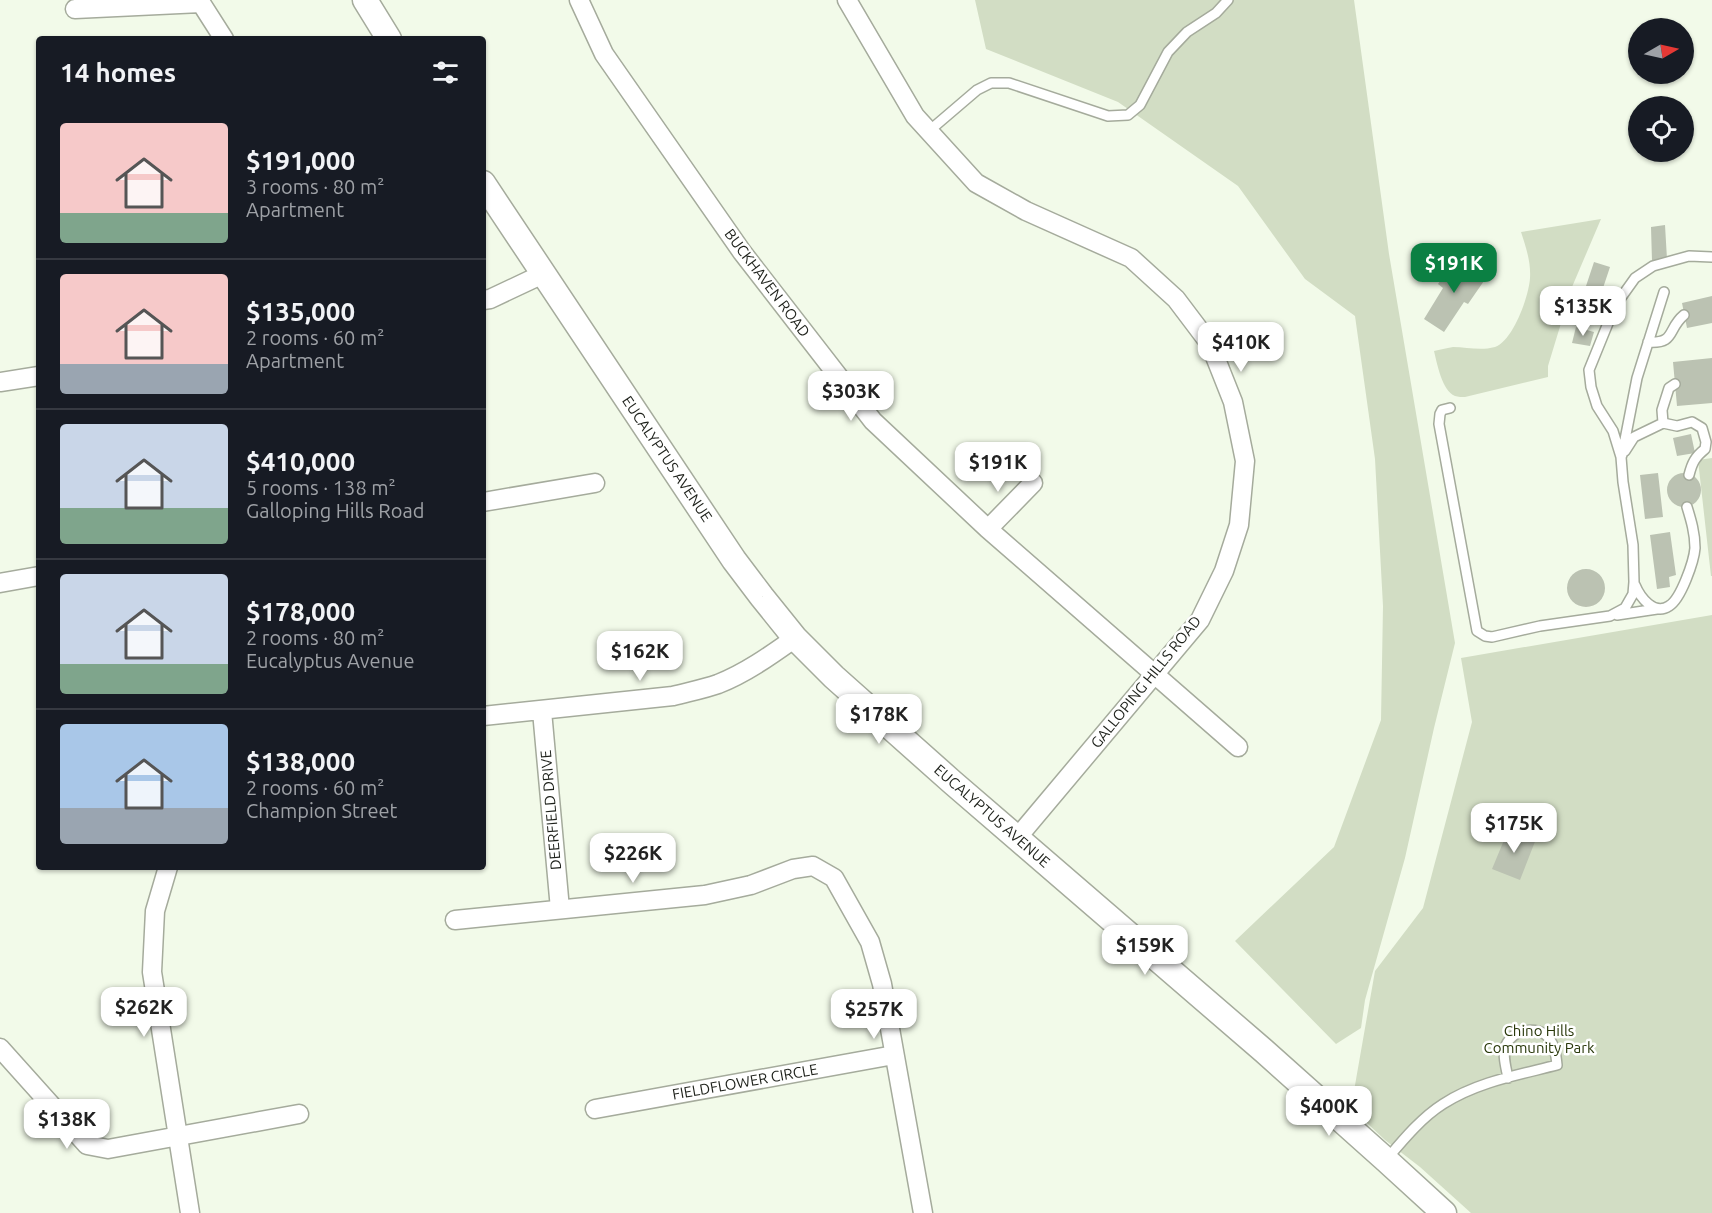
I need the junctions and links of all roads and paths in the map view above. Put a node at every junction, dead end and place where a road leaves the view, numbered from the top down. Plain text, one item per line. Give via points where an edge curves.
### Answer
1 (365, 0) edge
2 (579, 0) edge
3 (847, 0) edge
4 (1228, 0) edge
5 (75, 9) dead end
6 (222, 36) edge
7 (387, 36) edge
8 (929, 131) junction
9 (486, 188) edge
10 (1712, 257) edge
11 (543, 274) junction
12 (1664, 292) dead end
13 (486, 300) edge
14 (1684, 315) dead end
15 (1648, 342) junction
16 (36, 376) edge
17 (0, 382) edge
18 (1675, 384) dead end
19 (1450, 408) dead end
20 (1663, 423) junction
21 (1621, 457) junction
22 (1689, 475) dead end
23 (594, 483) dead end
24 (1033, 483) dead end
25 (486, 501) edge
26 (1687, 507) dead end
27 (988, 529) junction
28 (36, 577) edge
29 (1634, 582) junction
30 (0, 583) edge
31 (1659, 609) junction
32 (1610, 616) junction
33 (795, 638) junction
34 (1155, 674) junction
35 (542, 711) junction
36 (486, 716) edge
37 (1239, 747) dead end
38 (1017, 838) junction
39 (167, 870) edge
40 (560, 909) junction
41 (455, 920) dead end
42 (0, 1048) edge
43 (894, 1055) junction
44 (1508, 1078) junction
45 (594, 1109) dead end
46 (299, 1114) dead end
47 (178, 1137) junction
48 (1386, 1160) junction
49 (190, 1213) edge
50 (923, 1213) edge
51 (1444, 1213) edge

1 - 7 street
2 - 27 street, BUCKHAVEN ROAD via 604,54 741,252 873,421
3 - 8 street, GALLOPING HILLS ROAD via 915,116
4 - 8 lane via 1168,52 1140,105 1128,115 1108,116 1009,83 991,82
5 - 6 street via 201,3
8 - 34 street, GALLOPING HILLS ROAD via 976,183 1026,211 1131,258 1176,299 1210,344 1233,402 1245,460 1239,525 1224,571 1200,620
9 - 11 street, EUCALYPTUS AVENUE
10 - 21 lane via 1689,256 1653,266 1635,278 1615,306 1589,370 1597,406
11 - 13 street
11 - 33 street, EUCALYPTUS AVENUE via 734,560
12 - 15 lane
14 - 15 lane via 1666,339
15 - 21 lane
16 - 17 street
18 - 20 lane via 1668,388
19 - 32 lane via 1442,410 1439,424 1477,631 1492,637
20 - 21 lane via 1634,437
20 - 22 lane via 1677,426 1692,422 1702,428 1705,449 1691,464
21 - 29 lane
23 - 25 street
24 - 27 street
26 - 31 lane via 1695,537 1691,568 1676,599 1669,607
27 - 34 street, BUCKHAVEN ROAD
28 - 30 street
29 - 31 lane via 1645,602
29 - 32 lane via 1625,608
31 - 32 lane
33 - 35 street via 736,676 695,691
33 - 38 street, EUCALYPTUS AVENUE
34 - 37 street, BUCKHAVEN ROAD
34 - 38 street, GALLOPING HILLS ROAD
35 - 36 street
35 - 40 street, DEERFIELD DRIVE
38 - 48 street, EUCALYPTUS AVENUE
39 - 47 street via 154,912 152,972
40 - 41 street
40 - 43 street via 705,896 813,866 834,878 870,942 882,984
42 - 47 street via 87,1145 108,1149
43 - 45 street, FIELDFLOWER CIRCLE
43 - 50 street
44 - 44 lane via 1504,1058 1509,1040 1522,1031 1532,1030 1550,1039 1557,1065
44 - 48 lane via 1474,1088 1441,1105
46 - 47 street
47 - 49 street
48 - 51 street, EUCALYPTUS AVENUE

